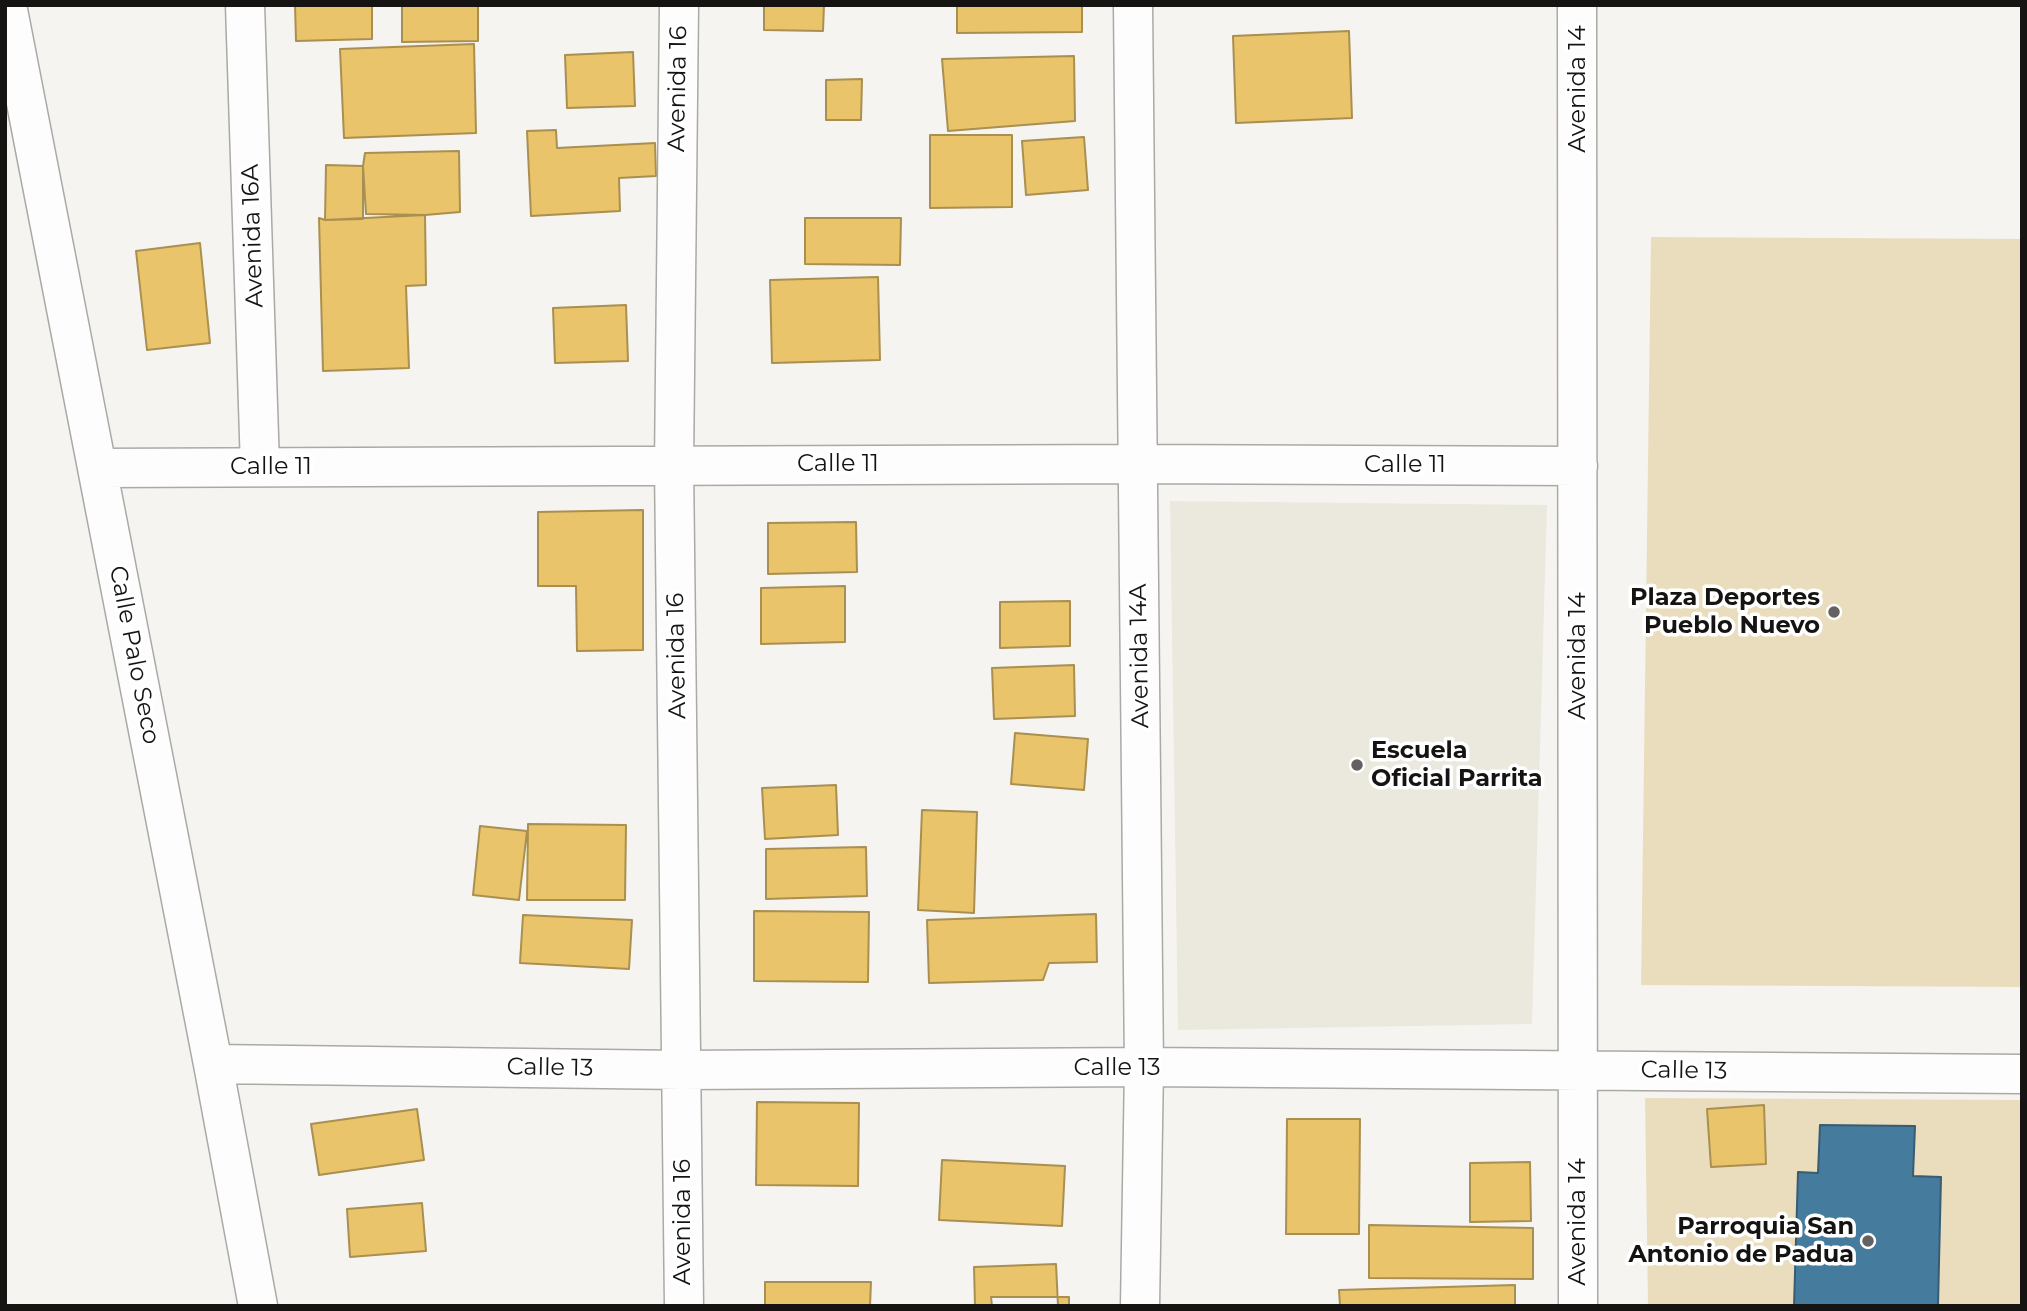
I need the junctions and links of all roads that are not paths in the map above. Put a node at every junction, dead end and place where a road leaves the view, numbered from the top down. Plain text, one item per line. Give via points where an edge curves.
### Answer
1 (7, 5) edge
2 (245, 5) edge
3 (678, 5) edge
4 (1133, 5) edge
5 (1577, 5) edge
6 (1138, 464) junction
7 (674, 465) junction
8 (1578, 466) junction
9 (260, 467) junction
10 (98, 468) junction
11 (213, 1064) junction
12 (1144, 1067) junction
13 (682, 1070) junction
14 (1577, 1070) junction
15 (2022, 1074) edge
16 (258, 1306) edge
17 (684, 1306) edge
18 (1140, 1306) edge
19 (1578, 1306) edge

1 - 10 street, Calle Palo Seco
2 - 9 street, Avenida 16A
3 - 7 street, Avenida 16
4 - 6 street, Avenida 14A
5 - 8 street, Avenida 14
6 - 7 street, Calle 11
6 - 8 street, Calle 11
6 - 12 street, Avenida 14A
7 - 9 street, Calle 11
7 - 13 street, Avenida 16
8 - 14 street, Avenida 14
9 - 10 street, Calle 11
10 - 11 street, Calle Palo Seco
11 - 13 street, Calle 13
11 - 16 street, Calle Palo Seco
12 - 13 street, Calle 13
12 - 14 street, Calle 13
12 - 18 street, Avenida 14A
13 - 17 street, Avenida 16
14 - 15 street, Calle 13
14 - 19 street, Avenida 14

